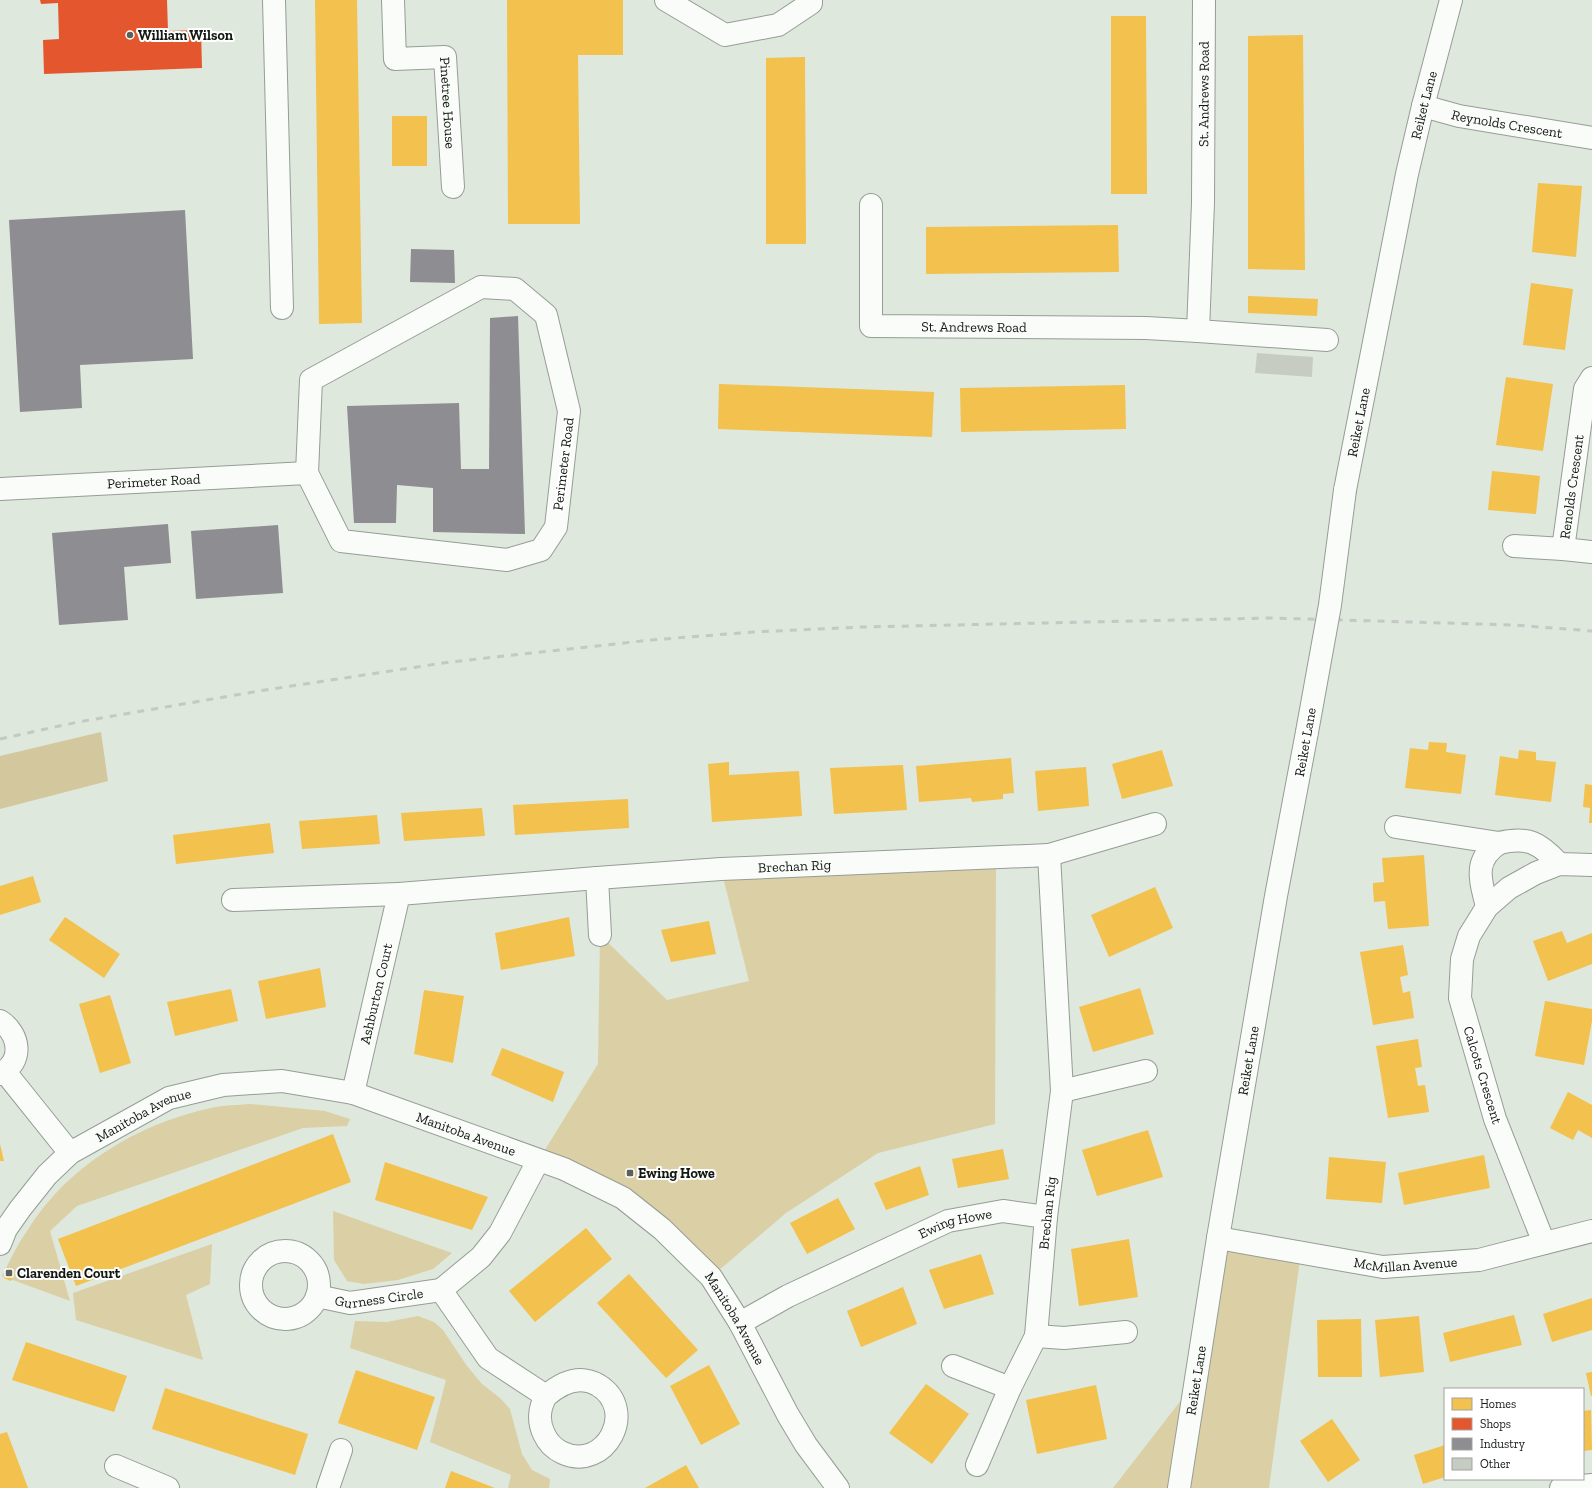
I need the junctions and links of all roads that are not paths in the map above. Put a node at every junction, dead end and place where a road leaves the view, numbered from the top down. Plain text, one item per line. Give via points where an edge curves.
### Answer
1 (274, 0) edge
2 (393, 0) edge
3 (666, 0) edge
4 (811, 0) edge
5 (1204, 0) edge
6 (1451, 0) edge
7 (1423, 106) junction
8 (1592, 138) edge
9 (454, 187) dead end
10 (871, 205) dead end
11 (282, 308) dead end
12 (1198, 332) junction
13 (1327, 340) dead end
14 (1592, 378) edge
15 (307, 473) junction
16 (0, 489) edge
17 (1514, 546) dead end
18 (1563, 549) junction
19 (1592, 552) edge
20 (1155, 824) dead end
21 (1396, 827) dead end
22 (1499, 843) junction
23 (1049, 855) junction
24 (1559, 864) junction
25 (1592, 865) edge
26 (598, 878) junction
27 (399, 894) junction
28 (233, 900) dead end
29 (1487, 908) junction
30 (600, 935) dead end
31 (0, 1021) edge
32 (1146, 1071) dead end
33 (2, 1073) edge
34 (1062, 1091) junction
35 (353, 1093) junction
36 (70, 1154) junction
37 (538, 1161) junction
38 (1046, 1217) junction
39 (1592, 1231) edge
40 (1218, 1238) junction
41 (1544, 1243) junction
42 (0, 1244) edge
43 (441, 1290) junction
44 (317, 1296) dead end
45 (740, 1323) junction
46 (1126, 1332) dead end
47 (1036, 1336) junction
48 (953, 1366) dead end
49 (1010, 1388) junction
50 (546, 1396) dead end
51 (341, 1450) dead end
52 (977, 1465) dead end
53 (116, 1466) dead end
54 (1592, 1485) edge
55 (168, 1488) edge
56 (328, 1488) edge
57 (838, 1488) edge
58 (1179, 1488) edge
59 (1561, 1488) edge

1 - 11 street
2 - 9 street, Pinetree House via 395,59 445,57
3 - 4 street via 724,35 778,25
5 - 12 street, St. Andrews Road via 1203,204
6 - 7 street, Reiket Lane
7 - 8 street, Reynolds Crescent via 1467,118
7 - 40 street, Reiket Lane, bridge via 1344,490 1330,606 1276,896
10 - 12 street, St. Andrews Road via 871,326 1146,328
12 - 13 street, St. Andrews Road
14 - 18 street, Renolds Crescent via 1585,389
15 - 15 street, Perimeter Road via 311,380 481,287 515,289 546,315 569,411 556,527 541,550 508,560 341,541
15 - 16 street, Perimeter Road
17 - 18 street, Renolds Crescent
18 - 19 street, Renolds Crescent
20 - 23 street, Brechan Rig
21 - 22 street
22 - 24 street via 1511,840 1534,842 1548,851
22 - 29 street via 1488,850 1483,859 1481,870
23 - 26 street, Brechan Rig via 721,869
23 - 34 street, Brechan Rig
24 - 25 street, Calcots Crescent
24 - 29 street, Calcots Crescent via 1522,880
26 - 27 street
26 - 30 street
27 - 28 street
27 - 35 street, Ashburton Court
29 - 41 street, Calcots Crescent via 1469,936 1462,959 1460,998 1495,1119
31 - 33 street via 8,1026 17,1045 12,1064
32 - 34 street
33 - 36 street
34 - 38 street, Brechan Rig
35 - 36 street, Manitoba Avenue via 282,1081 223,1085 169,1098
35 - 37 street, Manitoba Avenue
36 - 42 street, Manitoba Avenue via 47,1175 20,1209 6,1229
37 - 43 street, Gurness Circle via 500,1234 481,1257
37 - 45 street, Manitoba Avenue via 564,1169 623,1198 651,1220 711,1276
38 - 45 street, Ewing Howe via 1003,1211 948,1221 796,1293
38 - 47 street, Brechan Rig
39 - 41 street, McMillan Avenue
40 - 41 street, McMillan Avenue via 1383,1267 1479,1260
40 - 58 street, Reiket Lane
43 - 44 street, Gurness Circle via 350,1303
43 - 50 street, Gurness Circle via 488,1358
45 - 57 street, Manitoba Avenue via 788,1415 806,1445
46 - 47 street via 1064,1338
47 - 49 street, Brechan Rig
48 - 49 street
49 - 52 street, Brechan Rig
51 - 56 street
53 - 55 street
54 - 59 street

